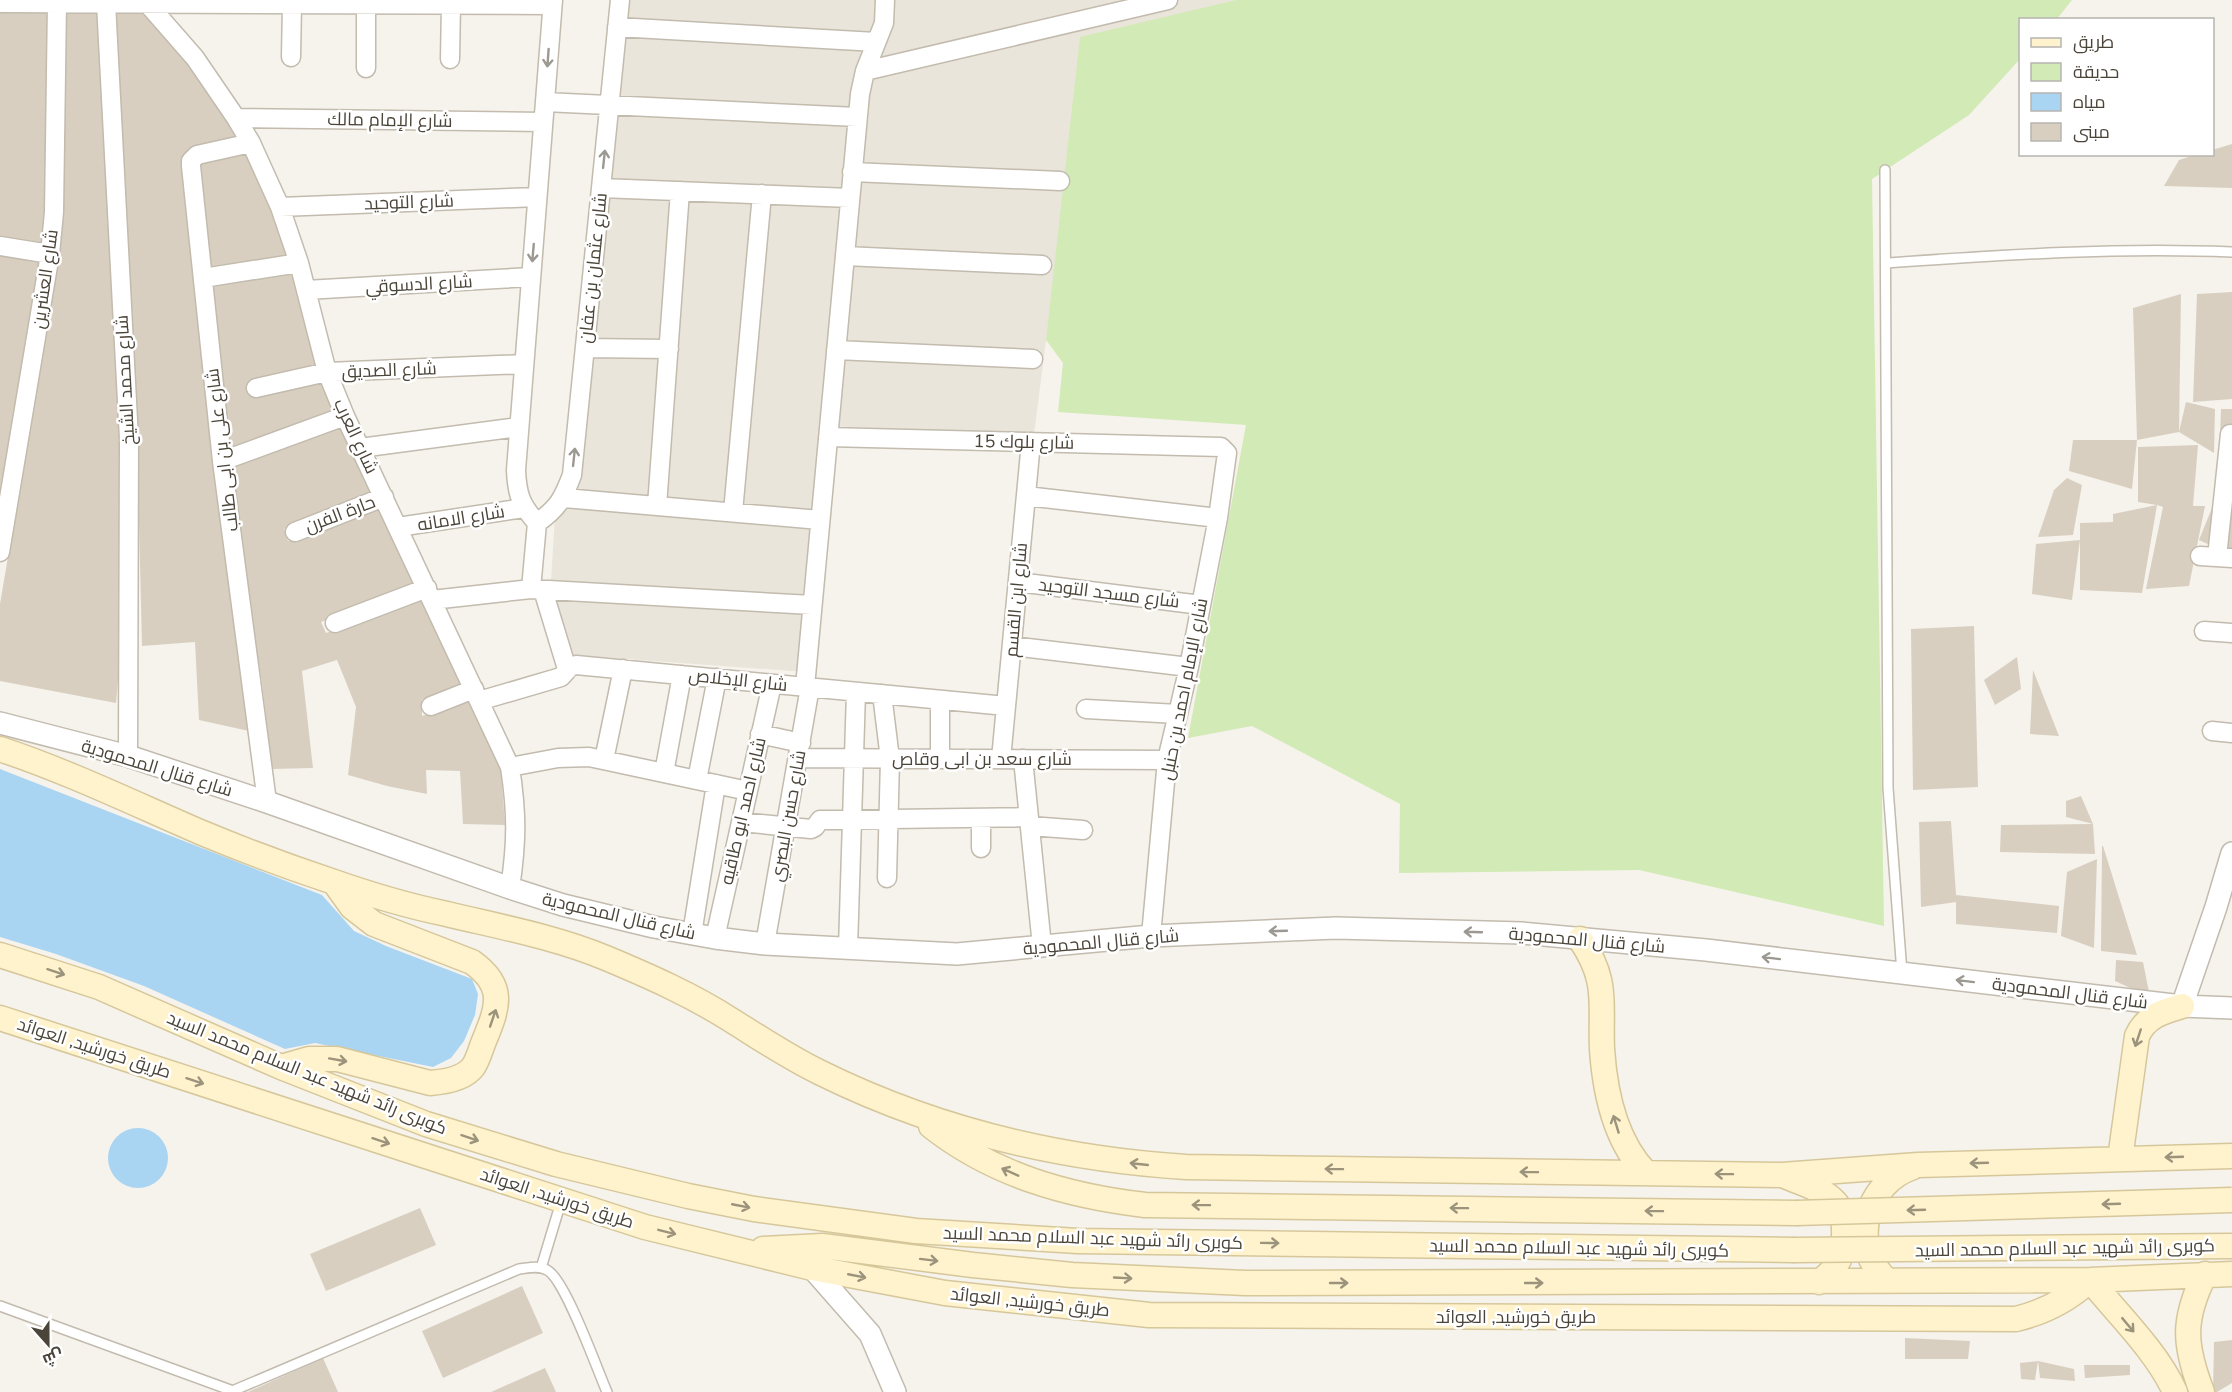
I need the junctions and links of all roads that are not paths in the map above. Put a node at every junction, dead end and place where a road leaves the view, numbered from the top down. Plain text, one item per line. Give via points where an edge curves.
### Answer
1 (620, 0) edge
2 (885, 0) edge
3 (1168, 0) edge
4 (114, 2) edge
5 (204, 2) edge
6 (366, 2) edge
7 (553, 2) edge
8 (0, 3) edge
9 (57, 3) junction
10 (147, 3) junction
11 (287, 3) edge
12 (449, 3) edge
13 (617, 27) junction
14 (876, 42) junction
15 (291, 57) dead end
16 (450, 59) dead end
17 (366, 68) dead end
18 (865, 71) junction
19 (545, 102) junction
20 (609, 105) junction
21 (857, 117) junction
22 (236, 118) junction
23 (543, 122) junction
24 (250, 143) junction
25 (1885, 170) dead end
26 (852, 172) junction
27 (1060, 181) dead end
28 (601, 188) junction
29 (680, 191) junction
30 (762, 194) junction
31 (537, 197) junction
32 (850, 198) junction
33 (280, 207) junction
34 (0, 246) edge
35 (2232, 252) edge
36 (50, 254) junction
37 (845, 256) junction
38 (299, 263) junction
39 (1887, 263) junction
40 (1042, 265) dead end
41 (531, 277) junction
42 (203, 278) junction
43 (306, 291) junction
44 (585, 348) junction
45 (669, 349) junction
46 (836, 350) junction
47 (1034, 359) dead end
48 (524, 364) junction
49 (327, 372) junction
50 (256, 388) dead end
51 (345, 416) junction
52 (519, 427) junction
53 (2230, 434) dead end
54 (828, 437) junction
55 (1031, 442) junction
56 (1221, 447) joint
57 (360, 448) junction
58 (222, 461) junction
59 (1026, 496) junction
60 (384, 497) junction
61 (564, 498) junction
62 (657, 506) junction
63 (524, 508) junction
64 (733, 512) junction
65 (1218, 518) junction
66 (820, 520) junction
67 (537, 523) junction
68 (398, 527) junction
69 (295, 532) dead end
70 (0, 552) edge
71 (2217, 557) edge
72 (1018, 582) junction
73 (537, 590) junction
74 (430, 594) junction
75 (812, 605) junction
76 (1201, 605) junction
77 (335, 623) dead end
78 (2204, 631) dead end
79 (2232, 633) edge
80 (1012, 646) junction
81 (1189, 667) junction
82 (567, 669) junction
83 (623, 669) junction
84 (681, 675) junction
85 (717, 678) junction
86 (772, 684) junction
87 (808, 687) junction
88 (856, 692) junction
89 (882, 694) junction
90 (477, 695) junction
91 (940, 700) junction
92 (431, 706) dead end
93 (1006, 706) junction
94 (1086, 709) dead end
95 (1178, 714) junction
96 (0, 723) edge
97 (2212, 731) dead end
98 (2232, 733) edge
99 (760, 734) junction
100 (0, 749) edge
101 (800, 751) junction
102 (128, 756) junction
103 (854, 758) junction
104 (890, 759) junction
105 (940, 759) junction
106 (1001, 759) junction
107 (1023, 759) junction
108 (603, 760) junction
109 (1167, 760) junction
110 (510, 767) junction
111 (664, 773) junction
112 (697, 780) junction
113 (716, 784) junction
114 (748, 790) junction
115 (267, 802) junction
116 (981, 818) junction
117 (852, 819) junction
118 (888, 819) junction
119 (1029, 821) junction
120 (741, 822) junction
121 (786, 826) junction
122 (1083, 830) dead end
123 (981, 848) dead end
124 (2231, 857) edge
125 (886, 878) dead end
126 (334, 882) junction
127 (510, 888) junction
128 (2224, 908) edge
129 (692, 934) junction
130 (1151, 936) junction
131 (715, 938) junction
132 (1581, 939) junction
133 (765, 944) junction
134 (1042, 946) junction
135 (848, 948) junction
136 (0, 955) edge
137 (1902, 973) junction
138 (2182, 1006) junction
139 (2232, 1008) edge
140 (0, 1018) edge
141 (281, 1067) junction
142 (913, 1112) junction
143 (2232, 1155) edge
144 (2120, 1159) junction
145 (1918, 1165) junction
146 (1646, 1173) junction
147 (1782, 1175) junction
148 (562, 1200) junction
149 (2232, 1200) edge
150 (2232, 1246) edge
151 (746, 1251) junction
152 (541, 1268) junction
153 (812, 1268) junction
154 (2205, 1274) junction
155 (2232, 1274) edge
156 (2090, 1280) junction
157 (1888, 1281) junction
158 (1819, 1282) junction
159 (0, 1306) edge
160 (231, 1391) edge
161 (607, 1392) edge
162 (895, 1392) edge
163 (2175, 1392) edge
164 (2202, 1392) edge

1 - 13 street, شارع عثمان بن عفان
2 - 14 street, شارع حسن البصري via 884,23
3 - 18 street
4 - 9 street
4 - 10 street
4 - 102 street, شارع محمد الشيخ via 129,439
5 - 10 street
5 - 11 street
6 - 11 street
6 - 12 street
6 - 17 street
7 - 12 street
7 -> 19 street
8 - 9 street
9 - 36 street, شارع العشرين
10 - 22 street, شارع العرب via 195,58
11 - 15 street
12 - 16 street
13 - 14 street
13 - 20 street, شارع عثمان بن عفان
14 - 18 street, شارع حسن البصري
18 - 21 street, شارع حسن البصري
19 - 20 street
19 - 23 street
20 - 21 street
28 -> 20 street, شارع عثمان بن عفان
21 - 26 street, شارع حسن البصري
22 - 23 street, شارع الإمام مالك
22 - 24 street, شارع العرب
23 - 31 street
24 - 33 street, شارع العرب
24 - 42 street, شارع على بن ابى طالب via 197,155 191,161
25 - 39 lane
26 - 27 street
26 - 32 street, شارع حسن البصري
28 - 29 street
28 - 44 street, شارع عثمان بن عفان
29 - 30 street
29 - 45 street
30 - 32 street
30 - 64 street
31 - 33 street, شارع التوحيد
31 -> 41 street
32 - 37 street, شارع حسن البصري
33 - 38 street, شارع العرب
34 - 36 street
35 - 39 lane via 2147,249
36 - 70 street, شارع العشرين
37 - 40 street
37 - 46 street, شارع حسن البصري
38 - 42 street
38 - 43 street, شارع العرب
39 - 137 lane via 1888,789
41 - 43 street, شارع الدسوقي
41 - 48 street
42 - 58 street, شارع على بن ابى طالب
43 - 49 street, شارع العرب
44 - 45 street
61 -> 44 street, شارع عثمان بن عفان via 572,475
45 - 62 street
46 - 47 street
46 - 54 street, شارع حسن البصري
48 - 49 street, شارع الصديق
48 - 52 street
49 - 50 street, شارع الصديق
49 - 51 street, شارع العرب
51 - 57 street, شارع العرب
51 - 58 street
52 - 57 street
52 - 63 street via 516,490
53 - 71 street
54 - 55 street, شارع بلوك 15
54 - 66 street, شارع حسن البصري
55 - 56 street, شارع بلوك 15
55 - 59 street, شارع ابن القسم
56 - 65 street, شارع الإمام احمد بن حنبل via 1228,458
57 - 60 street, شارع العرب
58 - 115 street, شارع على بن ابى طالب
59 - 65 street
59 - 72 street, شارع ابن القسم
60 - 68 street, شارع العرب
60 - 69 street, حارة الفرن
61 - 62 street
61 - 67 street, شارع عثمان بن عفان
62 - 64 street
63 - 67 street
63 - 68 street, شارع الامانه
64 - 66 street
65 - 76 street, شارع الإمام احمد بن حنبل
66 - 75 street, شارع حسن البصري
67 - 73 street
68 - 74 street, شارع العرب
72 - 76 street, شارع مسجد التوحيد
72 - 80 street, شارع ابن القسم
73 - 74 street
73 - 75 street
73 - 82 street
74 - 77 street
74 - 90 street, شارع العرب
75 - 87 street, شارع حسن البصري
76 - 81 street, شارع الإمام احمد بن حنبل
78 - 79 street
80 - 81 street
80 - 93 street, شارع ابن القسم
81 - 95 street, شارع الإمام احمد بن حنبل
82 - 83 street, شارع الإخلاص via 576,665
82 - 90 street, شارع الإخلاص via 561,677
83 - 84 street, شارع الإخلاص
83 - 108 street
84 - 85 street, شارع الإخلاص
84 - 111 street
85 - 86 street, شارع الإخلاص
85 - 112 street
86 - 87 street, شارع الإخلاص
86 - 99 street, شارع احمد ابو طاقيه
87 - 88 street, شارع الإخلاص
87 - 101 street, شارع حسن البصري
88 - 89 street, شارع الإخلاص
88 - 103 street
89 - 91 street, شارع الإخلاص
89 - 104 street
90 - 92 street, شارع الإخلاص
90 - 110 street, شارع العرب
91 - 93 street, شارع الإخلاص
91 - 105 street
93 - 106 street, شارع ابن القسم
94 - 95 street
95 - 109 street, شارع الإمام احمد بن حنبل
96 - 102 street, شارع قنال المحمودية
97 - 98 street
99 - 101 street, شارع سعد بن ابى وقاص
99 - 114 street, شارع احمد ابو طاقيه
100 - 126 main road via 249,852
101 - 103 street, شارع سعد بن ابى وقاص
101 - 121 street, شارع حسن البصري
102 - 115 street, شارع قنال المحمودية
103 - 104 street, شارع سعد بن ابى وقاص
103 - 117 street
104 - 105 street, شارع سعد بن ابى وقاص
104 - 118 street
105 - 106 street, شارع سعد بن ابى وقاص
106 - 107 street, شارع سعد بن ابى وقاص
107 - 109 street, شارع سعد بن ابى وقاص
107 - 119 street
108 - 110 street via 574,757
108 - 111 street
109 - 130 street, شارع الإمام احمد بن حنبل
110 - 127 street, شارع العرب via 516,848
111 - 112 street
112 - 113 street
113 - 114 street
113 - 129 street
114 - 120 street, شارع احمد ابو طاقيه
115 - 127 street, شارع قنال المحمودية
116 - 118 street
116 - 119 street
116 - 123 street
117 - 118 street
117 - 121 street via 820,820 811,829
117 - 135 street
118 - 125 street
119 - 122 street
119 - 134 street
120 - 121 street
120 - 131 street, شارع احمد ابو طاقيه
121 - 133 street, شارع حسن البصري
124 - 128 street
141 -> 126 main road via 309,1059 337,1059 430,1083 441,1082 473,1067 496,1012 497,997 485,971 472,962 374,924 352,907
126 - 142 main road via 555,940 601,956 689,996 817,1071
127 - 129 street, شارع قنال المحمودية
128 - 138 street
129 - 131 street, شارع قنال المحمودية
132 -> 130 street, شارع قنال المحمودية via 1522,933 1336,928
130 - 134 street, شارع قنال المحمودية
131 - 133 street, شارع قنال المحمودية
137 -> 132 street, شارع قنال المحمودية
146 -> 132 main road via 1627,1150 1610,1102 1603,1058 1602,984
133 - 135 street, شارع قنال المحمودية
134 - 135 street, شارع قنال المحمودية via 957,954
136 -> 141 main road, كوبرى رائد شهيد عبد السلام محمد السيد via 99,987
138 -> 137 street, شارع قنال المحمودية
138 - 139 street, شارع قنال المحمودية
138 -> 144 main road via 2155,1015 2137,1036
140 -> 148 main road, طريق خورشيد, العوائد
141 -> 150 main road, كوبرى رائد شهيد عبد السلام محمد السيد, bridge via 426,1124 556,1164 687,1196 916,1231 1078,1241 1793,1250
146 -> 142 main road via 1145,1164 1013,1142
149 -> 142 main road, كوبرى رائد شهيد عبد السلام محمد السيد, bridge via 1796,1213 1145,1204 1074,1194 1012,1174 960,1147
143 -> 144 main road
144 -> 145 main road
145 - 147 main road
145 - 157 main road via 1898,1173 1881,1187 1868,1214 1868,1254 1873,1267
147 -> 146 main road
147 - 158 main road via 1829,1196 1841,1210 1839,1258
148 -> 151 main road, طريق خورشيد, العوائد via 645,1227
148 - 152 lane
151 - 153 main road, طريق خورشيد, العوائد
151 -> 158 main road via 822,1246 1072,1275 1245,1283
152 - 160 lane via 519,1269
152 - 161 lane via 562,1287
153 -> 156 main road, طريق خورشيد, العوائد via 945,1293 1161,1315 2016,1319 2047,1309
153 - 162 street via 870,1334
154 - 155 main road
154 - 156 main road
154 - 164 main road via 2193,1297 2188,1322 2188,1349
156 - 157 main road
156 -> 163 main road via 2164,1371
157 - 158 main road
159 - 160 lane

